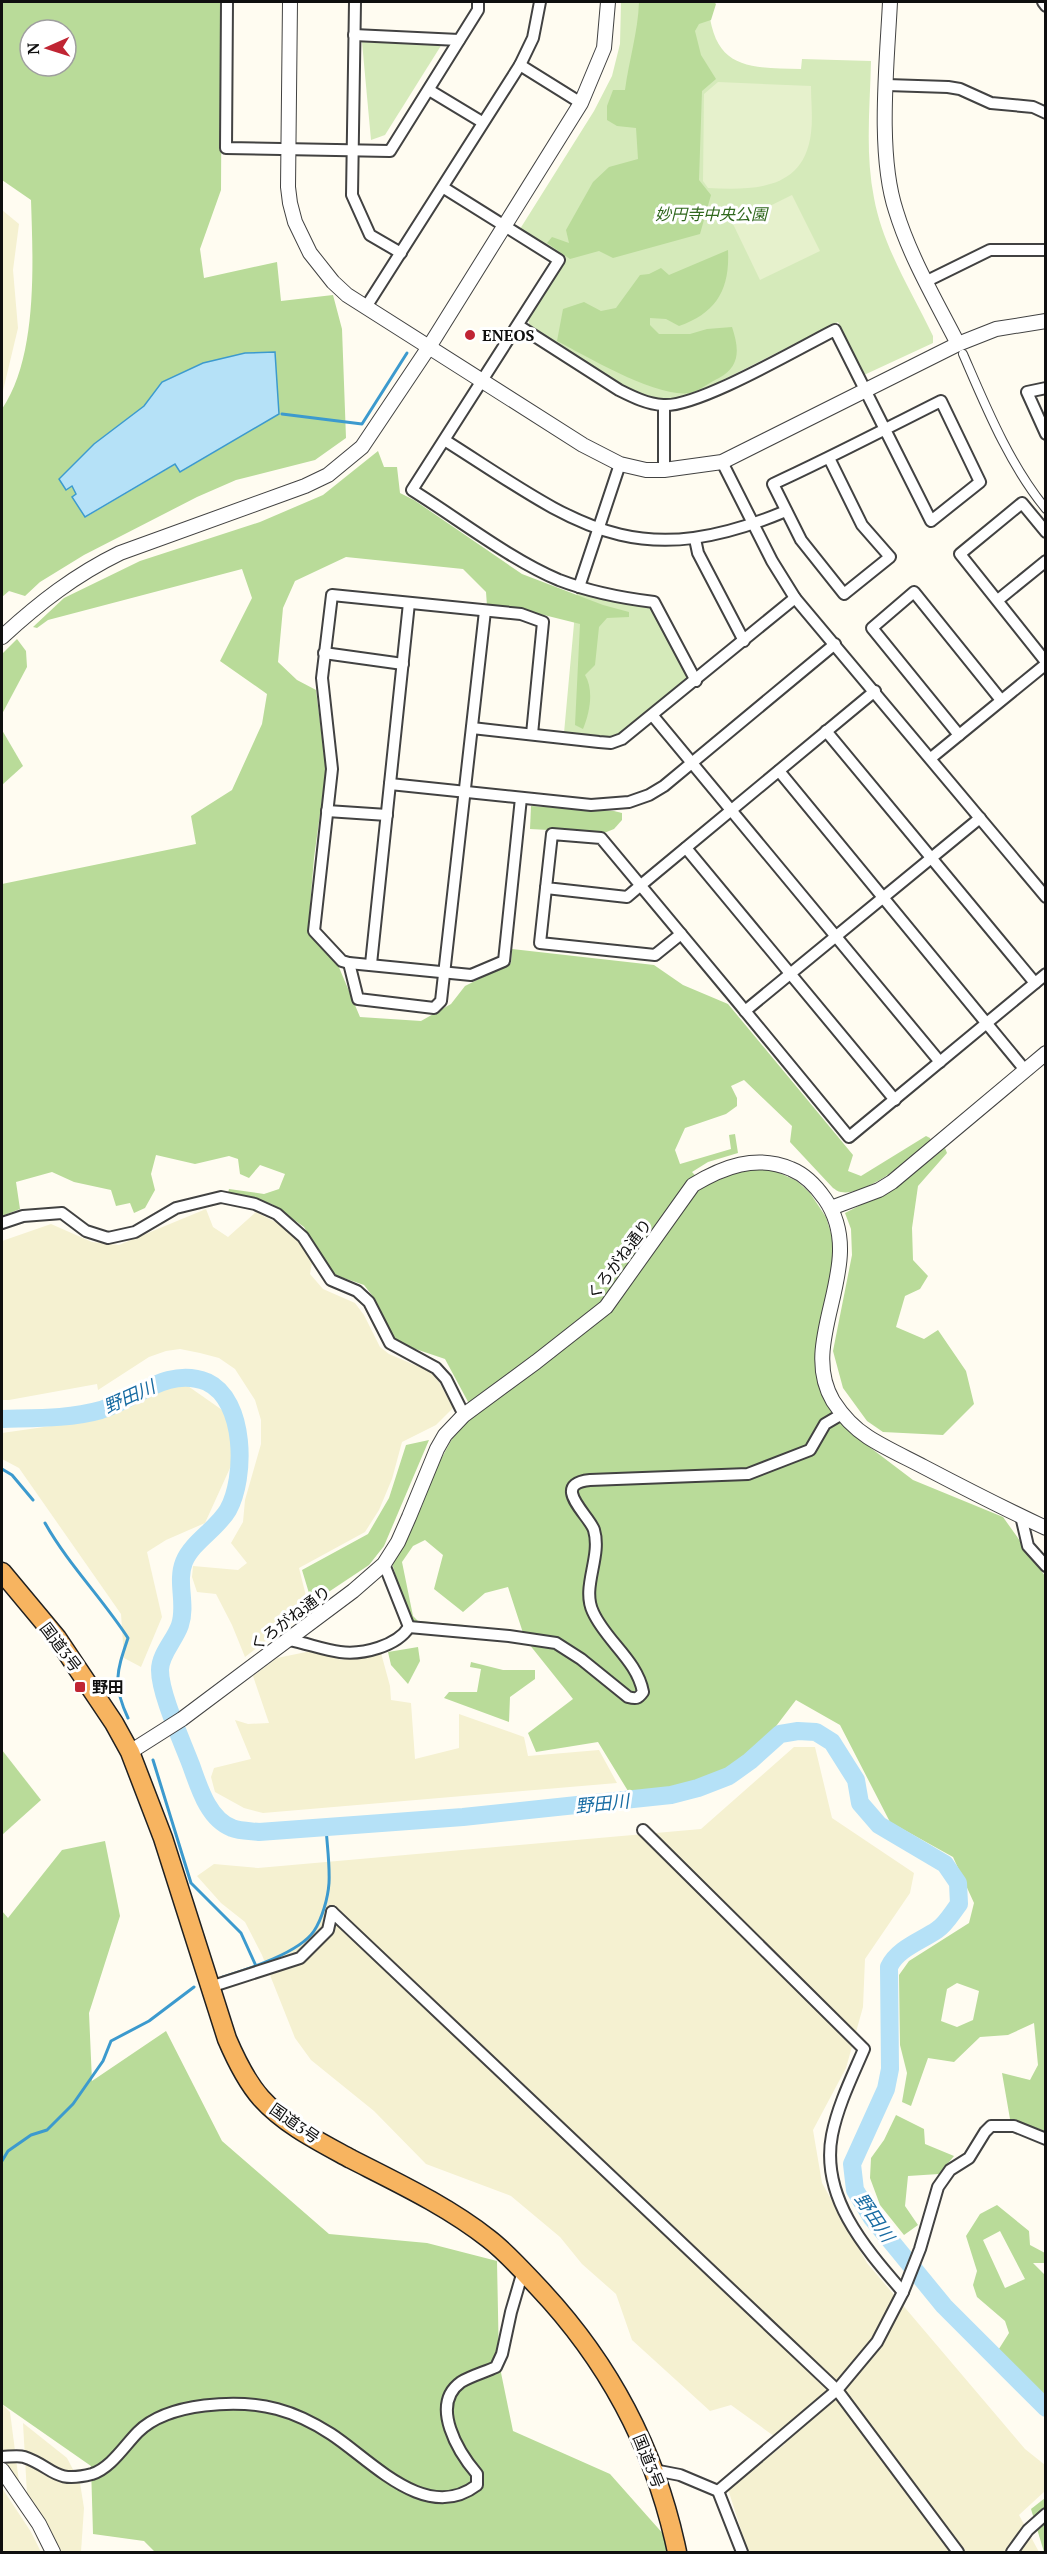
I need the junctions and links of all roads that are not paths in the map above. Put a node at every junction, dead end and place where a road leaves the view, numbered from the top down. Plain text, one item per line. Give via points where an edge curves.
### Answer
1 (226, 2) edge
2 (290, 2) edge
3 (355, 2) edge
4 (478, 2) edge
5 (540, 2) edge
6 (608, 2) edge
7 (890, 2) edge
8 (1043, 2) edge
9 (1046, 6) edge
10 (354, 36) junction
11 (459, 40) junction
12 (520, 65) junction
13 (887, 85) junction
14 (429, 90) junction
15 (581, 103) junction
16 (1046, 113) edge
17 (482, 122) junction
18 (289, 151) junction
19 (353, 151) junction
20 (444, 188) junction
21 (503, 225) junction
22 (1046, 250) edge
23 (401, 253) junction
24 (927, 281) junction
25 (366, 307) junction
26 (1046, 321) edge
27 (519, 326) junction
28 (429, 347) junction
29 (960, 349) junction
30 (482, 382) junction
31 (1046, 388) edge
32 (865, 390) junction
33 (664, 405) junction
34 (884, 429) junction
35 (1046, 434) edge
36 (446, 441) junction
37 (829, 458) junction
38 (722, 462) junction
39 (620, 464) junction
40 (664, 470) junction
41 (1046, 509) edge
42 (786, 511) junction
43 (753, 525) junction
44 (598, 530) junction
45 (1046, 531) edge
46 (695, 539) junction
47 (1046, 561) edge
48 (579, 587) junction
49 (795, 598) junction
50 (998, 600) junction
51 (409, 603) junction
52 (485, 611) junction
53 (2, 637) edge
54 (744, 641) junction
55 (835, 644) junction
56 (324, 653) junction
57 (1046, 663) edge
58 (403, 664) junction
59 (696, 681) junction
60 (875, 691) junction
61 (1001, 700) junction
62 (653, 716) junction
63 (472, 728) junction
64 (826, 731) junction
65 (532, 734) junction
66 (958, 735) junction
67 (931, 758) junction
68 (692, 763) junction
69 (779, 771) junction
70 (390, 784) junction
71 (466, 792) junction
72 (521, 798) junction
73 (731, 810) junction
74 (327, 811) junction
75 (387, 815) junction
76 (980, 818) junction
77 (686, 848) junction
78 (931, 858) junction
79 (641, 885) junction
80 (546, 888) junction
81 (1046, 897) edge
82 (883, 898) junction
83 (681, 934) junction
84 (836, 936) junction
85 (349, 963) junction
86 (371, 964) junction
87 (446, 972) junction
88 (790, 974) junction
89 (1046, 974) edge
90 (1035, 983) junction
91 (745, 1011) junction
92 (987, 1024) junction
93 (1046, 1053) edge
94 (940, 1062) junction
95 (1025, 1070) junction
96 (895, 1100) junction
97 (831, 1208) junction
98 (2, 1223) edge
99 (842, 1414) junction
100 (464, 1415) junction
101 (1021, 1516) junction
102 (1046, 1528) edge
103 (384, 1564) junction
104 (1046, 1566) edge
105 (2, 1572) edge
106 (409, 1627) junction
107 (289, 1640) junction
108 (130, 1752) junction
109 (643, 1830) dead end
110 (210, 1988) junction
111 (1046, 2139) edge
112 (523, 2271) junction
113 (905, 2287) junction
114 (837, 2390) junction
115 (2, 2457) edge
116 (2, 2470) edge
117 (654, 2470) junction
118 (718, 2491) junction
119 (1046, 2514) edge
120 (53, 2553) edge
121 (677, 2553) edge
122 (742, 2553) edge
123 (958, 2553) edge
124 (1012, 2553) edge

1 - 18 street via 226,148
2 - 18 street
3 - 10 street
4 - 11 street via 478,10
5 - 12 street via 533,38
6 - 15 street via 604,48
7 - 13 street
8 - 9 street
10 - 11 street
10 - 19 street
11 - 14 street
12 - 15 street
12 - 17 street
13 - 16 street via 960,89 991,103 1034,107
13 - 24 street via 888,178 906,241
14 - 17 street
14 - 19 street via 390,151
15 - 21 street
17 - 20 street
18 - 19 street
18 - 25 street via 290,203 302,237 333,282
19 - 23 street via 352,195 370,235
20 - 21 street
20 - 23 street
21 - 27 street via 559,260
21 - 28 street
22 - 24 street via 990,250
23 - 25 street
24 - 29 street
25 - 28 street
26 - 29 street via 996,329
27 - 30 street
27 - 33 street via 620,390
28 - 30 street
28 - 53 street via 362,447 328,475 120,553 56,590
29 - 32 street
29 - 41 street via 1014,461
30 - 36 street
30 - 39 street
31 - 35 street via 1027,392
32 - 33 street via 835,330 710,393
32 - 34 street
32 - 38 street
33 - 40 street
34 - 34 street via 931,522 980,482 941,401
34 - 37 street
36 - 44 street via 551,507
36 - 48 street via 412,490 520,559
37 - 42 street via 772,484
37 - 42 street via 862,525 890,557 844,594 801,540
38 - 40 street
38 - 43 street
39 - 40 street
39 - 44 street
42 - 43 street
43 - 46 street
43 - 49 street
44 - 46 street via 657,541
44 - 48 street
45 - 50 street via 1022,503 960,554
46 - 54 street via 698,553
47 - 50 street
48 - 59 street via 654,602
49 - 54 street
49 - 55 street
50 - 57 street
51 - 52 street
51 - 56 street via 332,595
51 - 58 street
52 - 63 street
52 - 65 street via 521,614 543,622
54 - 59 street
55 - 60 street
55 - 68 street
56 - 58 street
56 - 74 street via 322,678 332,769
57 - 61 street
58 - 70 street
59 - 62 street
60 - 64 street
60 - 67 street
61 - 66 street
61 - 66 street via 914,591 872,628
62 - 65 street via 632,734 611,743
62 - 68 street
63 - 65 street
63 - 71 street
64 - 69 street
64 - 78 street
66 - 67 street
67 - 76 street
68 - 72 street via 664,786 629,802 591,805
68 - 73 street
69 - 73 street
69 - 82 street
70 - 71 street
70 - 75 street
71 - 72 street
71 - 87 street
72 - 87 street via 504,961 471,975
73 - 77 street
73 - 84 street
74 - 75 street
74 - 85 street via 314,931 342,961
75 - 86 street
76 - 78 street
76 - 81 street
77 - 79 street
77 - 88 street
78 - 82 street
78 - 90 street
79 - 80 street via 627,897
79 - 80 street via 601,838 552,834
79 - 83 street
80 - 83 street via 540,943 655,955
82 - 84 street
82 - 92 street
83 - 91 street
84 - 88 street
84 - 94 street
85 - 86 street
85 - 87 street via 358,999 434,1008 441,1001
86 - 87 street
88 - 91 street
88 - 96 street
89 - 90 street
90 - 92 street
91 - 96 street via 849,1137
92 - 94 street
92 - 95 street
93 - 95 street
94 - 96 street
95 - 97 street via 892,1182
97 - 99 street, くろがね通り via 841,1247 840,1270 823,1366 832,1399
97 - 100 street, くろがね通り via 811,1182 786,1167 757,1162 711,1174 693,1185 682,1198 606,1307
98 - 100 street via 23,1216 62,1213 86,1231 108,1238 135,1232 176,1208 222,1197 255,1204 294,1227 331,1280 357,1291 369,1302 390,1343 436,1368
99 - 101 street, くろがね通り via 867,1437
99 - 106 street via 825,1424 810,1450 748,1474 590,1480 576,1485 574,1503 594,1530 592,1610 641,1678 640,1697 628,1696 556,1644
100 - 103 street, くろがね通り via 437,1449 410,1517
101 - 102 street, くろがね通り
101 - 104 street via 1028,1546
103 - 106 street
103 - 107 street, くろがね通り
105 - 108 highway, 国道3号 via 69,1655
106 - 107 street via 395,1642 357,1652
107 - 108 street, くろがね通り
108 - 110 highway, 国道3号 via 164,1838
109 - 113 street via 864,2049 837,2114 832,2137 834,2185 844,2213 865,2247
110 - 112 highway, 国道3号 via 235,2059 273,2110 318,2141 458,2218 490,2239
110 - 114 street via 300,1958 328,1930 332,1912
111 - 113 street via 1014,2126 991,2126 985,2132 969,2158 950,2170 938,2187
112 - 115 street via 496,2367 461,2382 447,2403 452,2434 477,2474 477,2486 465,2494 432,2497 412,2491 309,2421 244,2402 181,2410 149,2424 95,2473 57,2476 23,2457
112 - 117 highway, 国道3号 via 568,2319 598,2359 623,2401
113 - 114 street via 877,2342
114 - 118 street
114 - 123 street
116 - 120 street via 39,2524
117 - 118 street via 680,2475
117 - 121 highway, 国道3号
118 - 122 street
119 - 124 street via 1028,2530

